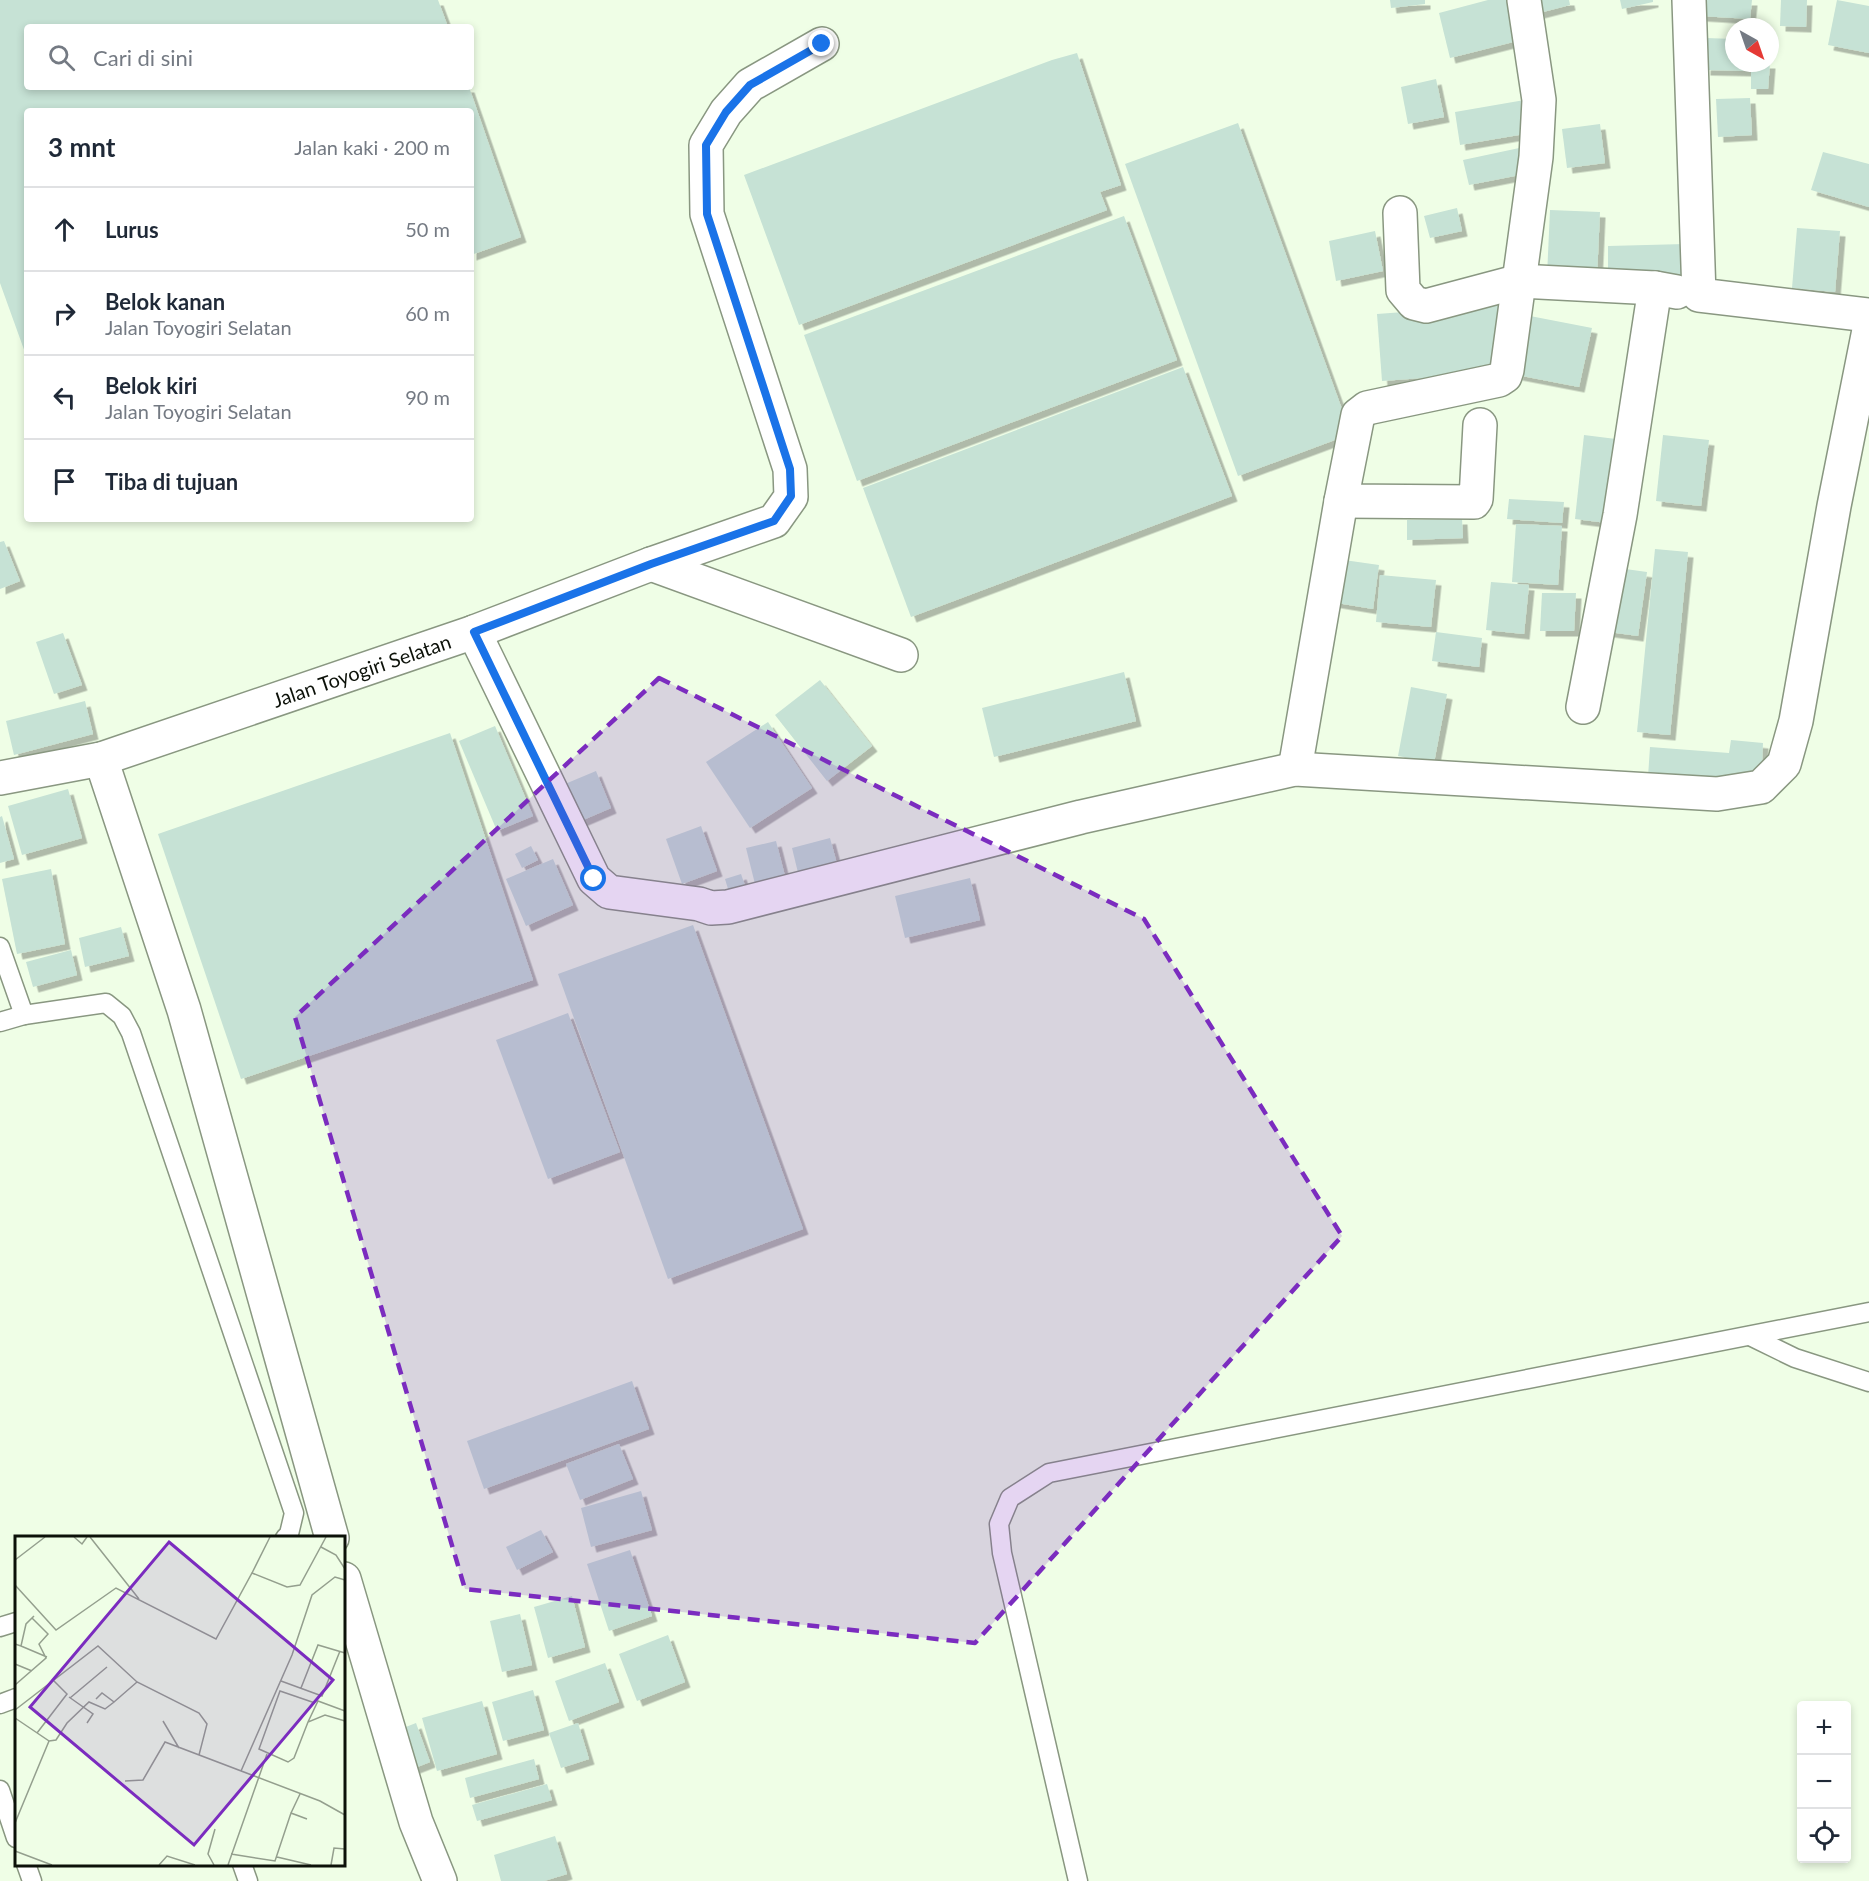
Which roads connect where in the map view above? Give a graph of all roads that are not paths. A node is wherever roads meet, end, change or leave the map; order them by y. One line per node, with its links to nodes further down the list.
1 (1524, 0): 5 (street)
2 (1689, 0): 7 (street)
3 (822, 44): 12 (street, Jalan Toyogiri Selatan)
4 (1400, 213): 5 (street)
5 (1520, 281): 6 (street); 11 (street)
6 (1655, 288): 7 (street); 15 (street)
7 (1699, 295): 8 (street)
8 (1869, 315)
9 (1869, 330): 17 (street)
10 (1480, 425): 11 (street)
11 (1341, 501): 17 (street)
12 (651, 564): 13 (street, Jalan Toyogiri Selatan); 14 (street)
13 (474, 632): 16 (street, Jalan Toyogiri Selatan); 17 (street)
14 (901, 655)
15 (1583, 707)
16 (101, 759): 18 (street, Jalan Toyogiri Selatan); 26 (street)
17 (1295, 769)
18 (0, 778)
19 (0, 947): 20 (lane)
20 (24, 1015): 21 (lane); 25 (lane)
21 (0, 1022)
22 (1869, 1312): 23 (lane)
23 (1750, 1336): 24 (lane); 39 (lane)
24 (1869, 1382)
25 (287, 1536)
26 (331, 1536)
27 (345, 1587): 38 (street)
28 (15, 1622): 29 (lane)
29 (0, 1627)
30 (15, 1698): 31 (lane)
31 (0, 1704)
32 (0, 1790): 33 (lane)
33 (15, 1835)
34 (27, 1866): 36 (lane)
35 (243, 1866): 37 (lane)
36 (32, 1881)
37 (248, 1881)
38 (440, 1881)
39 (1078, 1881)

